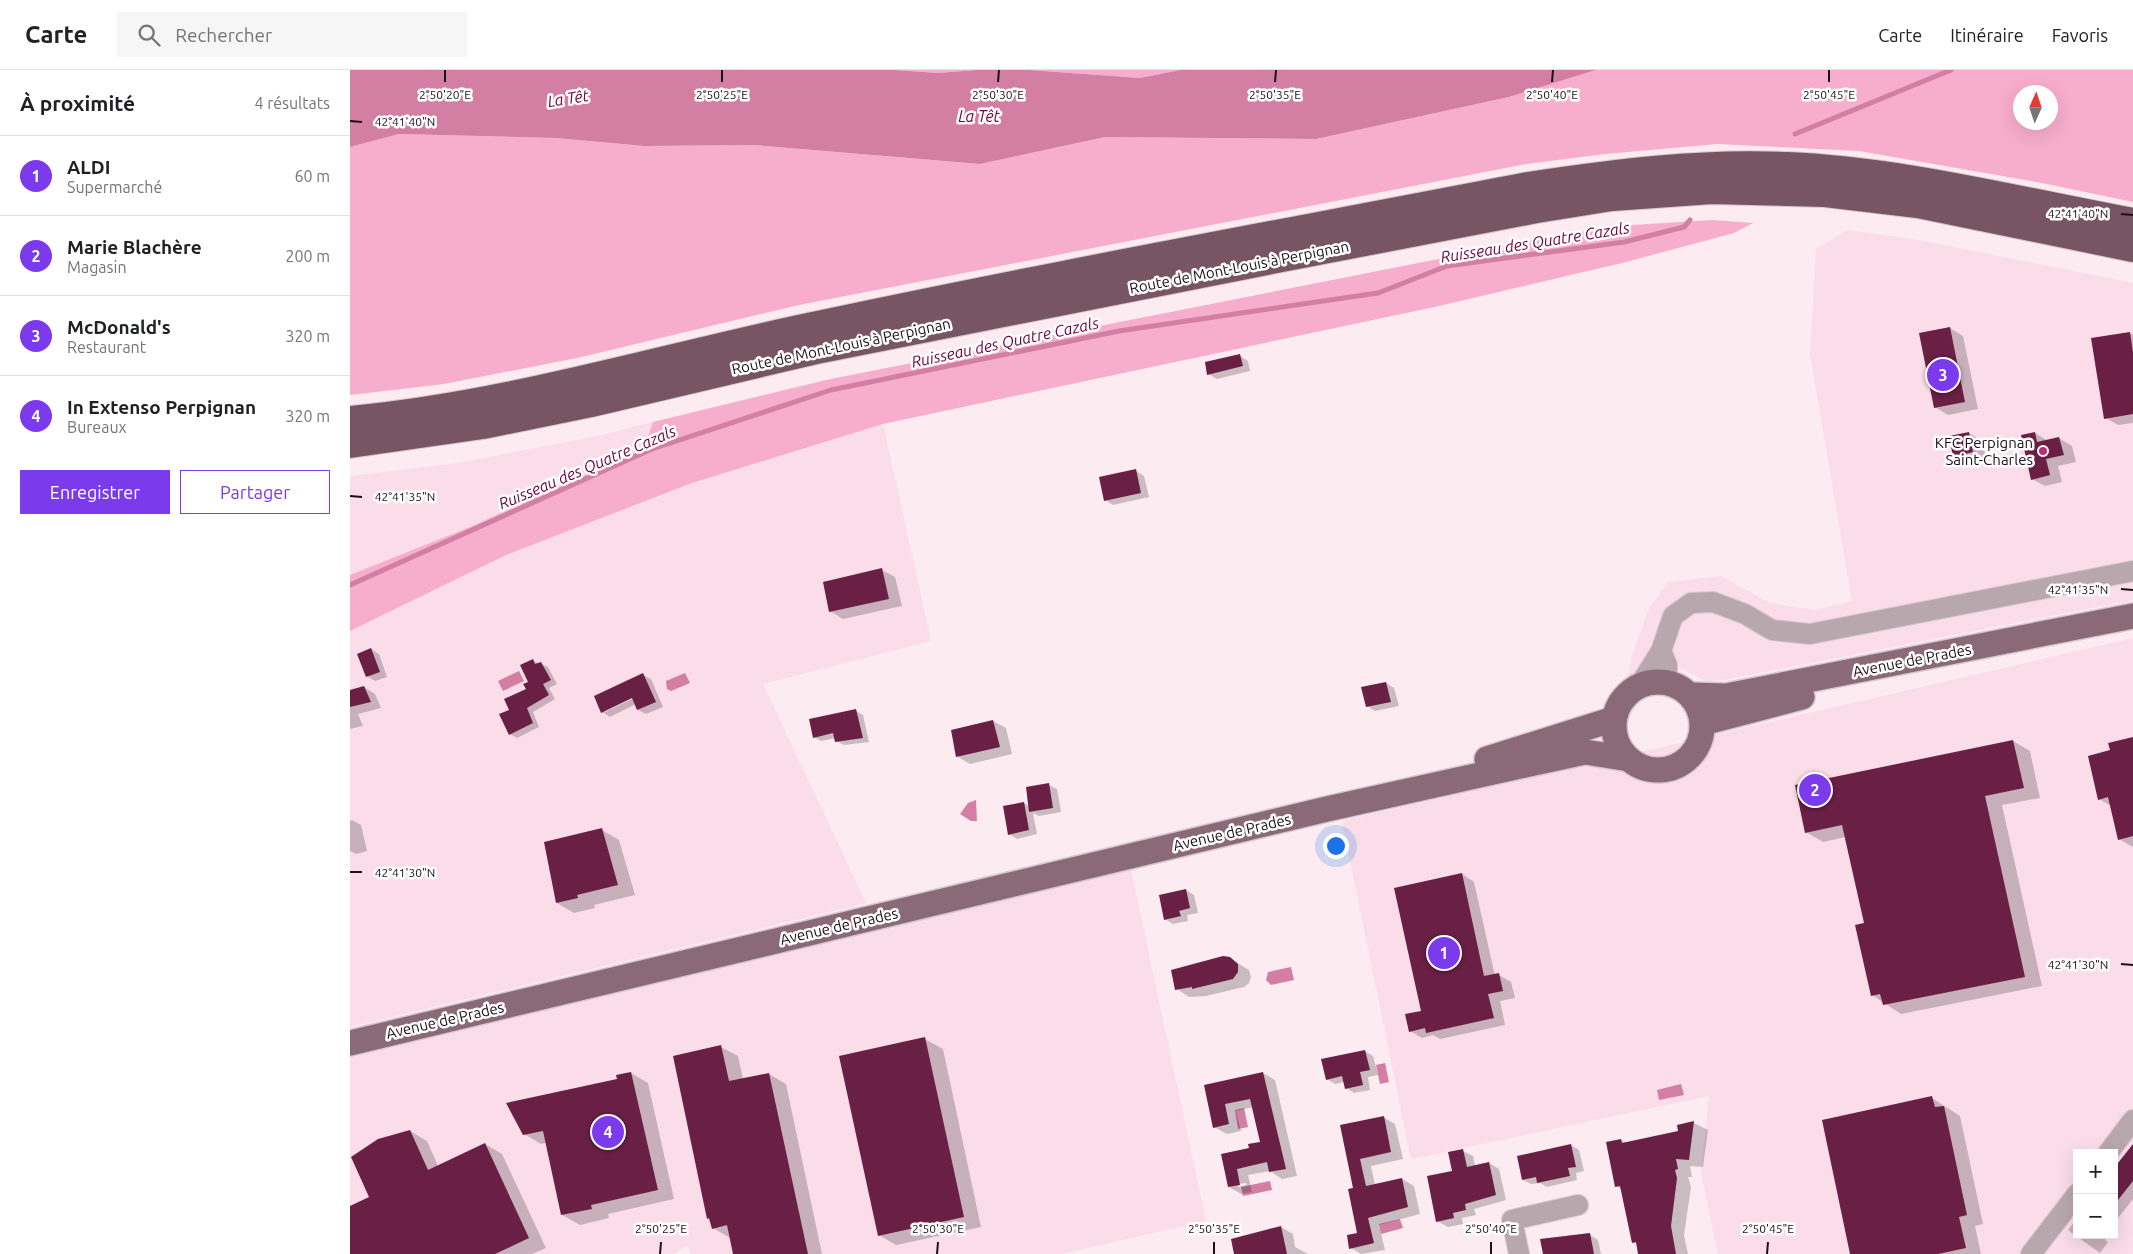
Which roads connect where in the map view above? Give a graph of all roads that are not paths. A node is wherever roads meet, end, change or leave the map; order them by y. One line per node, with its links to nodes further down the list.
1 (2133, 222): 3 (highway, Route de Mont-Louis à Perpignan)
2 (2133, 248): 4 (highway, Route de Mont-Louis à Perpignan)
3 (350, 420)
4 (350, 444)
5 (2133, 571): 8 (street)
6 (2133, 616): 11 (main road, Avenue de Prades)
7 (2133, 630): 13 (main road, Avenue de Prades)
8 (1661, 651): 9 (street); 10 (street)
9 (1667, 682): 10 (main road); 11 (main road)
10 (1639, 686): 12 (main road)
11 (1691, 695): 13 (main road)
12 (1614, 720): 14 (main road); 15 (main road, Avenue de Prades)
13 (1703, 723): 14 (main road)
14 (1629, 759): 15 (main road, Avenue de Prades)
15 (1327, 809): 16 (main road, Avenue de Prades)
16 (350, 1043)
17 (2133, 1120): 18 (street)
18 (2111, 1149)
19 (2073, 1199): 22 (street)
20 (1578, 1205): 21 (street)
21 (1520, 1254)
22 (2031, 1254)

